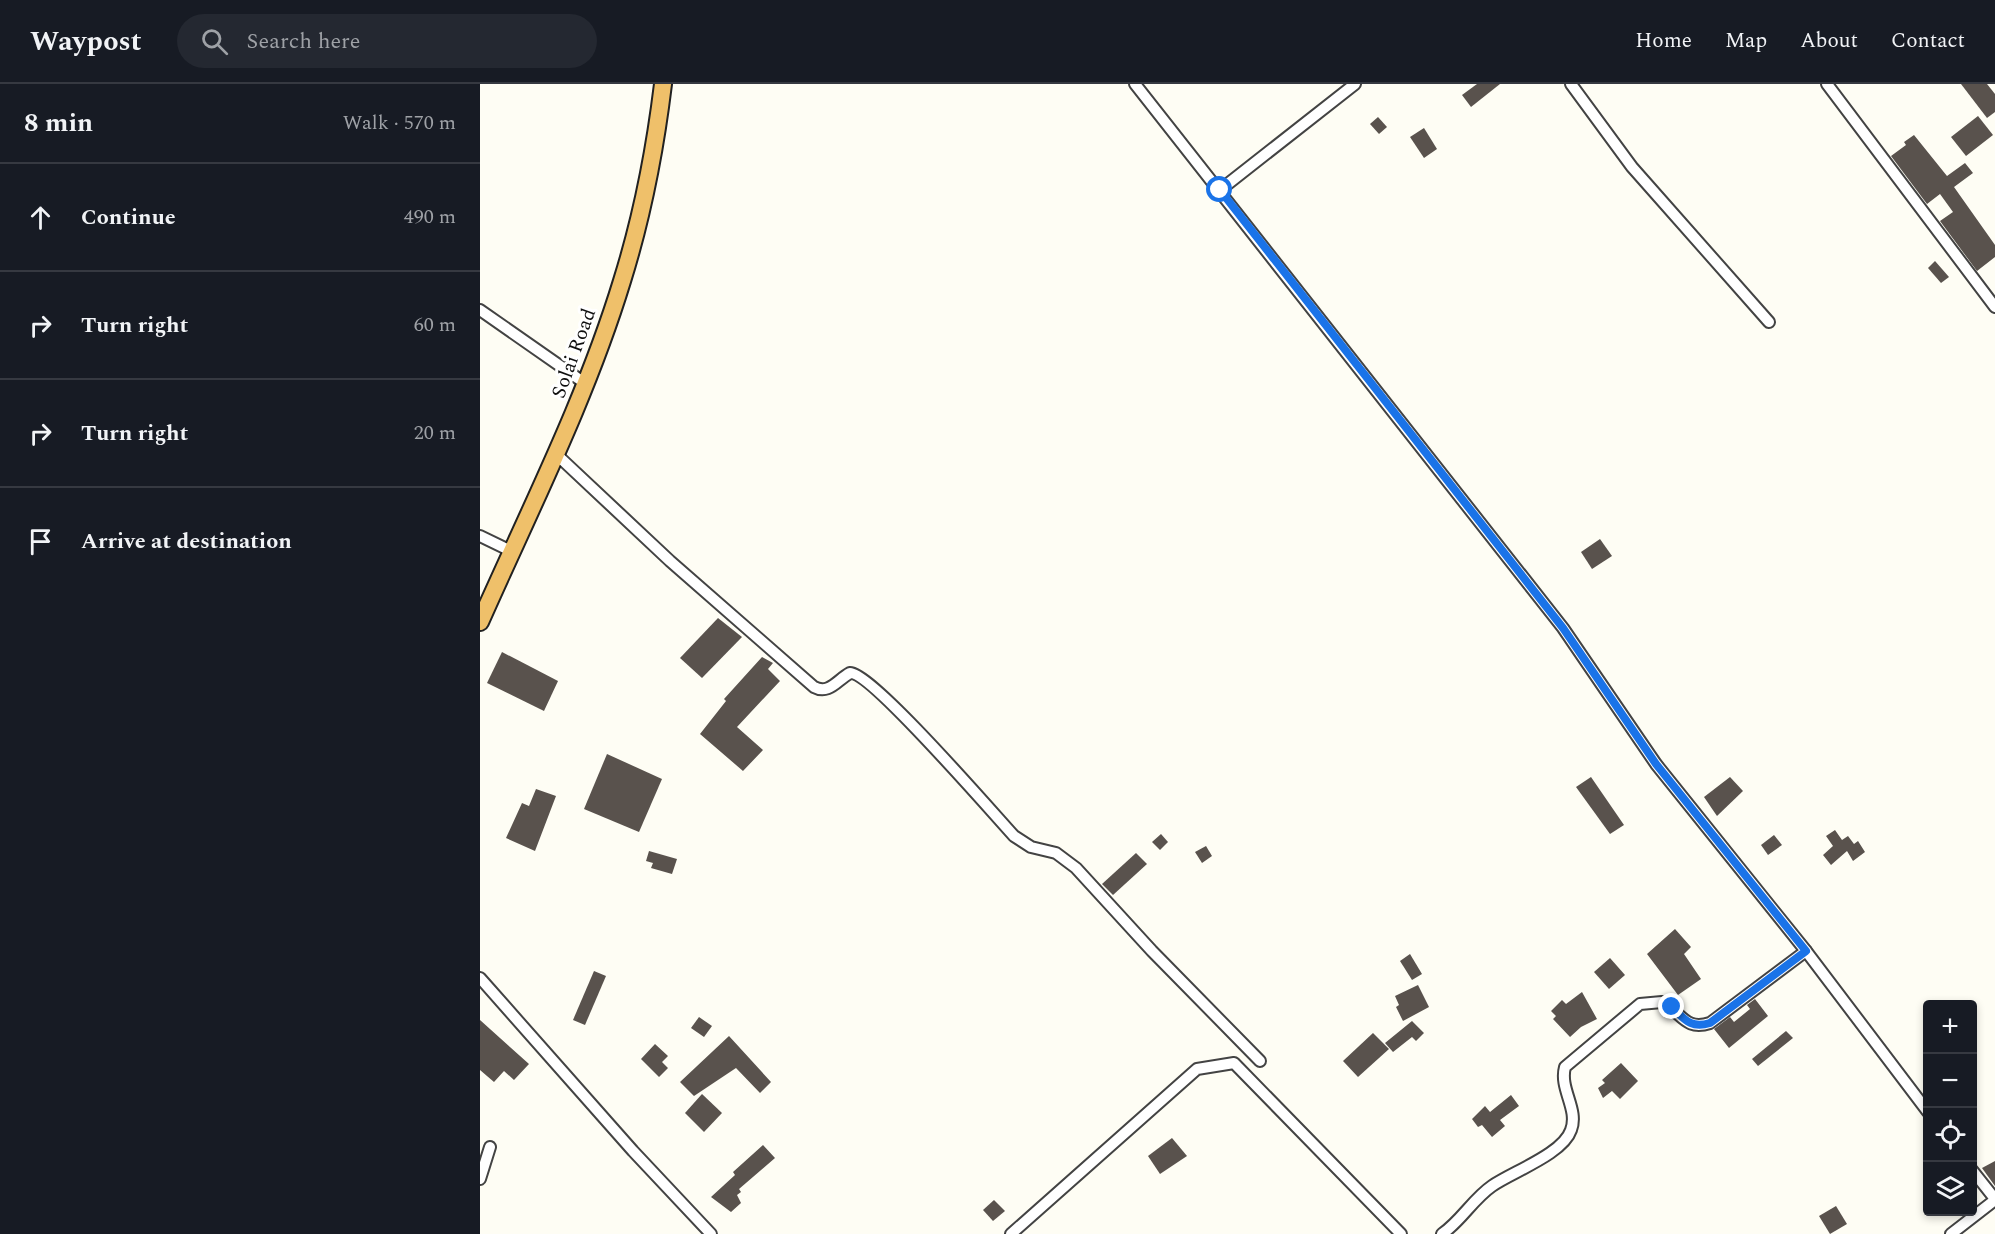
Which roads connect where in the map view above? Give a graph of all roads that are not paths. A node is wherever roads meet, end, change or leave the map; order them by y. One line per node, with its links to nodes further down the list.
1 (663, 84): 10 (highway, Solai Road)
2 (1135, 84): 6 (street)
3 (1355, 84): 6 (street)
4 (1571, 84): 9 (street)
5 (1827, 84): 7 (street)
6 (1220, 190): 15 (street)
7 (1995, 308)
8 (480, 310): 10 (street)
9 (1768, 322)
10 (586, 384): 11 (highway, Solai Road)
11 (556, 454): 13 (highway, Solai Road); 17 (street)
12 (480, 536): 13 (street)
13 (511, 551): 14 (highway, Solai Road)
14 (480, 622)
15 (1806, 951): 18 (street); 26 (street)
16 (480, 978): 23 (street)
17 (1260, 1061)
18 (1925, 1108)
19 (490, 1147): 21 (street)
20 (1977, 1176): 22 (street)
21 (480, 1179)
22 (1995, 1199): 27 (street)
23 (711, 1234)
24 (1011, 1234): 25 (street)
25 (1401, 1234)
26 (1442, 1234)
27 (1951, 1234)

